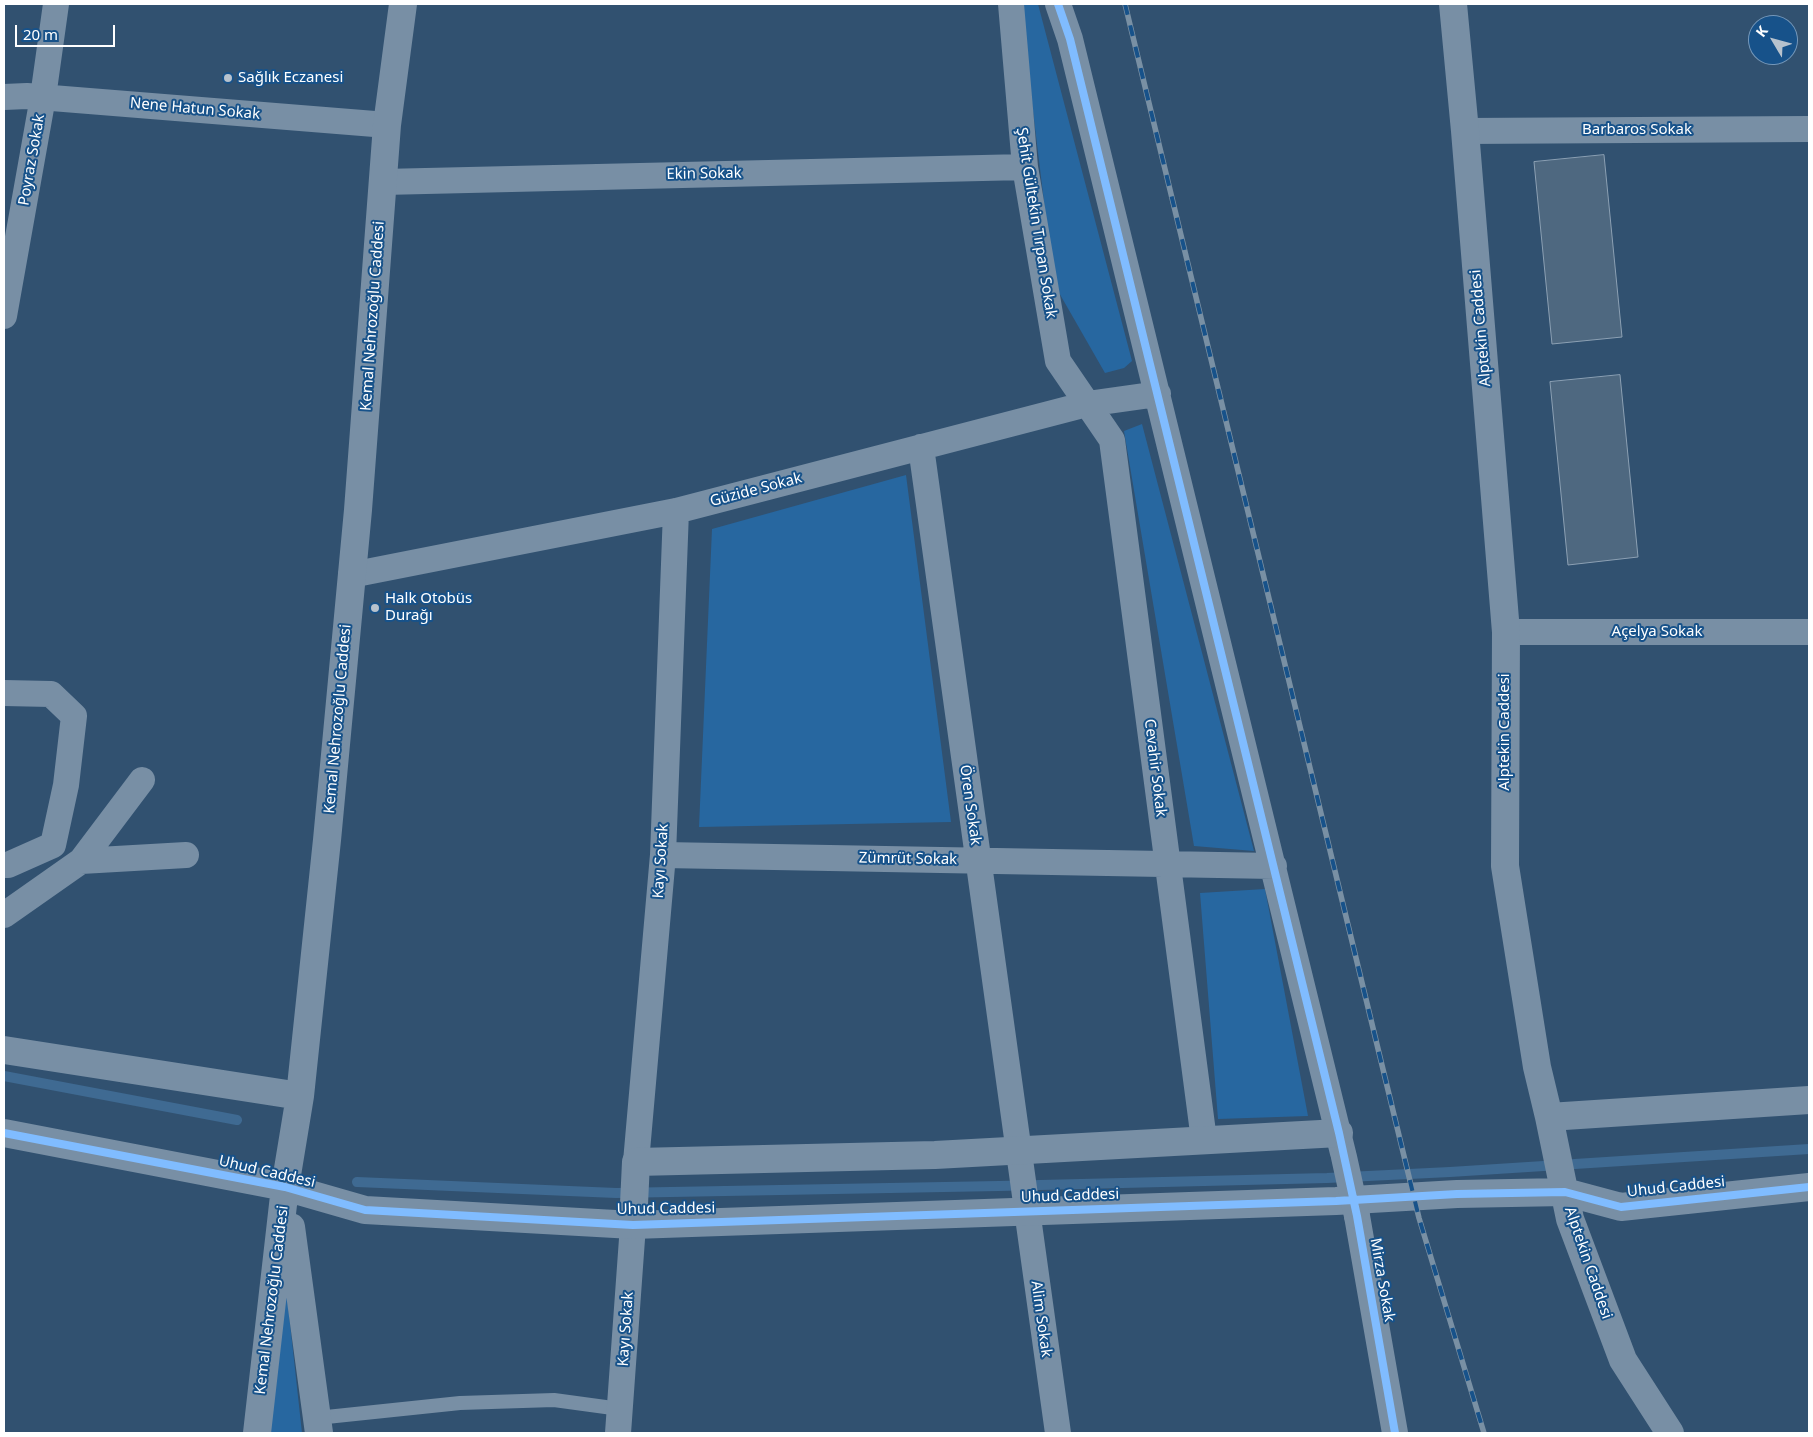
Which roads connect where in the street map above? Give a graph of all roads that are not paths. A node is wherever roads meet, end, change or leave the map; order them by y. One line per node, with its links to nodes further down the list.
1 (56, 4): 7 (street, Poyraz Sokak)
2 (403, 4): 8 (street, Kemal Nehrozoğlu Caddesi)
3 (1011, 4): 11 (street, Şehit Gültekin Tırpan Sokak)
4 (1058, 4): 14 (street, Mirza Sokak)
5 (1453, 4): 10 (street, Alptekin Caddesi)
6 (4, 97): 7 (street, Nene Hatun Sokak)
7 (43, 97): 8 (street, Nene Hatun Sokak); 13 (street, Poyraz Sokak)
8 (387, 125): 12 (street, Kemal Nehrozoğlu Caddesi)
9 (1809, 129): 10 (street, Barbaros Sokak)
10 (1465, 131): 19 (street, Alptekin Caddesi)
11 (1025, 167): 12 (street, Ekin Sokak); 15 (street, Şehit Gültekin Tırpan Sokak)
12 (383, 182): 18 (street, Kemal Nehrozoğlu Caddesi)
13 (4, 316)
14 (1158, 394): 15 (street, Güzide Sokak); 29 (street, Mirza Sokak)
15 (1087, 404): 16 (street, Güzide Sokak); 27 (street, Cevahir Sokak)
16 (921, 447): 17 (street, Güzide Sokak); 26 (street, Ören Sokak)
17 (676, 511): 18 (street, Güzide Sokak); 24 (street, Kayı Sokak)
18 (351, 576): 32 (street, Kemal Nehrozoğlu Caddesi)
19 (1506, 632): 20 (street, Açelya Sokak); 34 (street, Alptekin Caddesi)
20 (1809, 632)
21 (4, 693): 28 (street)
22 (142, 780): 25 (street)
23 (186, 855): 25 (street)
24 (663, 855): 26 (street, Zümrüt Sokak); 39 (street, Kayı Sokak)
25 (81, 861): 30 (street)
26 (978, 861): 27 (street, Zümrüt Sokak); 38 (street, Ören Sokak)
27 (1168, 864): 29 (street, Zümrüt Sokak); 36 (street, Cevahir Sokak)
28 (4, 865)
29 (1274, 866): 37 (street, Mirza Sokak)
30 (4, 915)
31 (4, 1050): 32 (street)
32 (300, 1096): 40 (street, Kemal Nehrozoğlu Caddesi)
33 (1809, 1100): 34 (street)
34 (1550, 1117): 42 (street, Alptekin Caddesi)
35 (4, 1133): 40 (street, Uhud Caddesi)
36 (1204, 1140): 37 (street); 38 (street)
37 (1342, 1145): 44 (street, Mirza Sokak, bridge)
38 (1019, 1157): 39 (street); 43 (street, Ören Sokak)
39 (636, 1162): 45 (street, Kayı Sokak)
40 (285, 1187): 45 (street, Uhud Caddesi); 47 (street); 48 (street, Kemal Nehrozoğlu Caddesi)
41 (1809, 1187): 42 (street, Uhud Caddesi)
42 (1564, 1190): 44 (street, Uhud Caddesi); 51 (street, Alptekin Caddesi)
43 (1026, 1208): 44 (street, Uhud Caddesi); 45 (street, Uhud Caddesi); 49 (street, Alim Sokak)
44 (1346, 1209): 50 (street, Mirza Sokak)
45 (634, 1218): 46 (street, Kayı Sokak)
46 (619, 1421): 47 (lane)
47 (318, 1426)
48 (257, 1433)
49 (1058, 1433)
50 (1395, 1433)
51 (1670, 1433)

